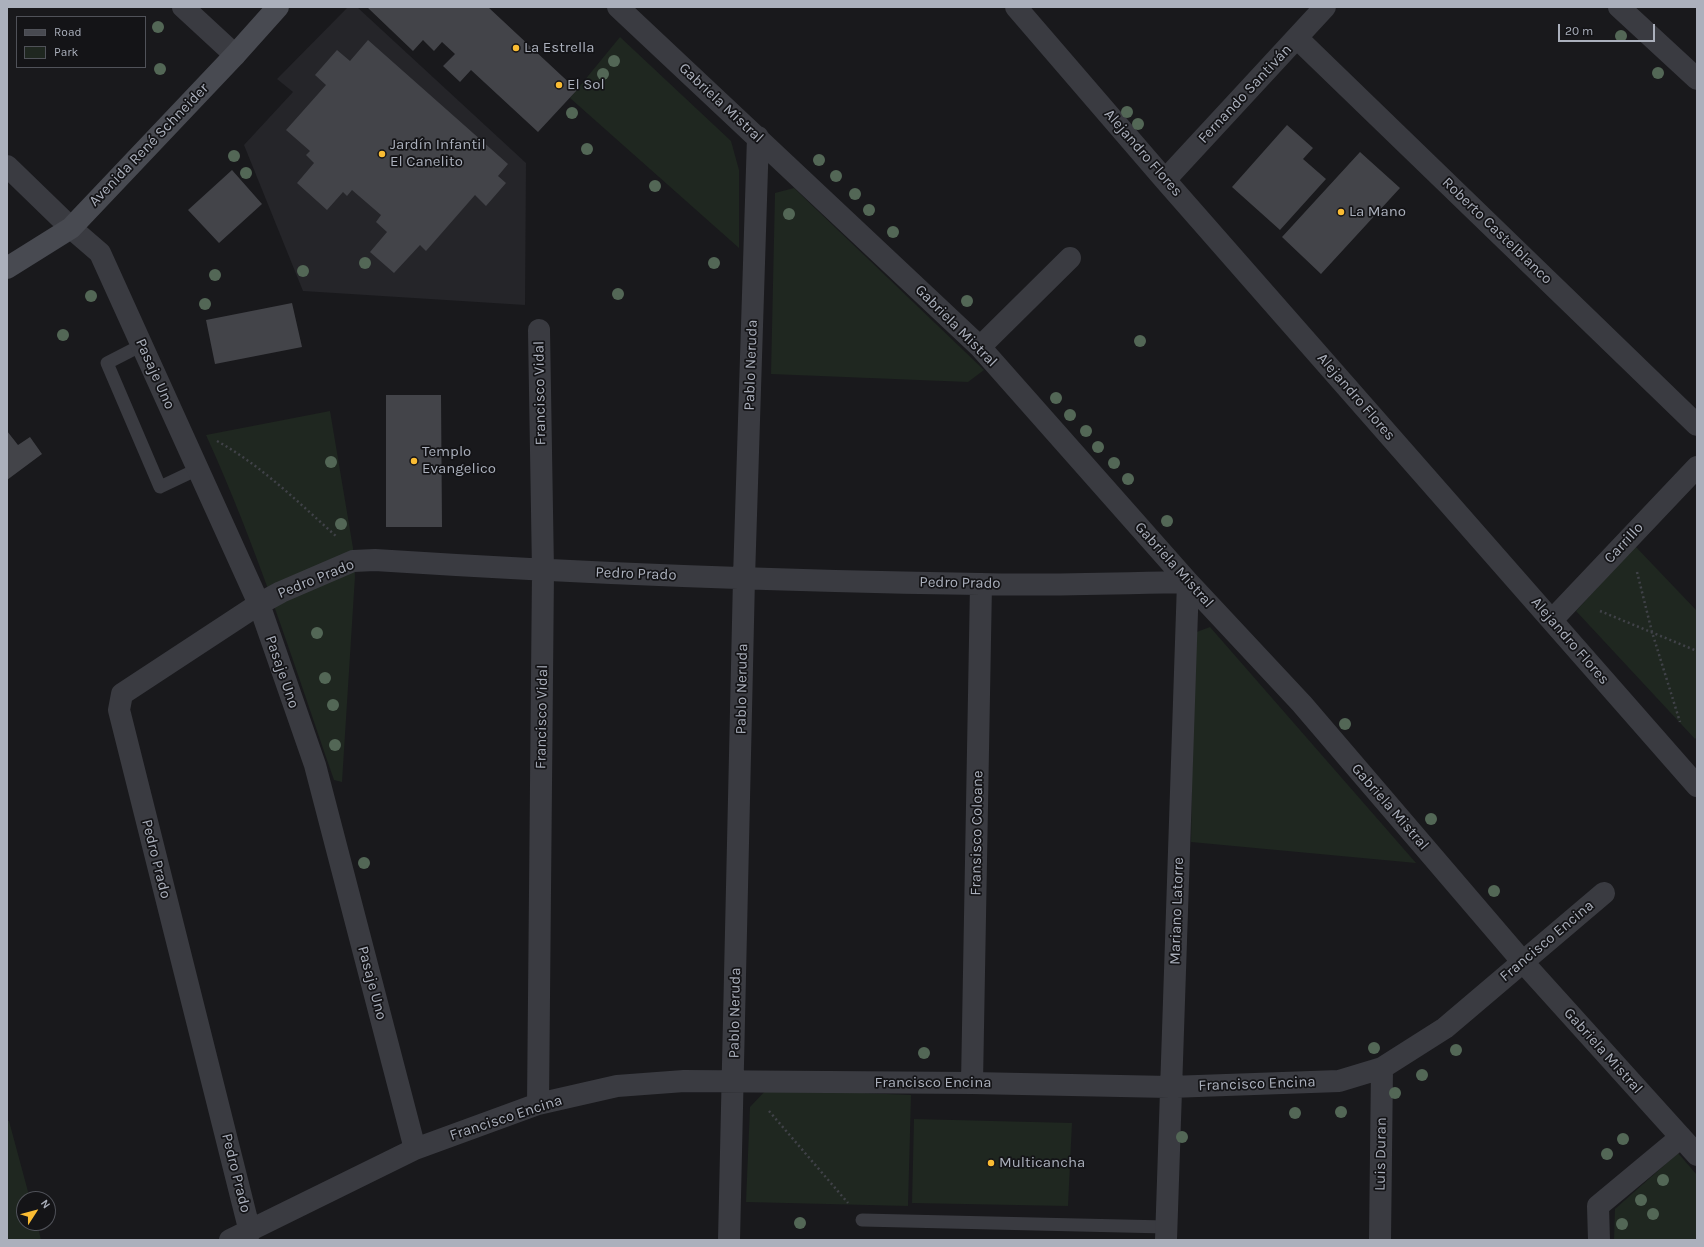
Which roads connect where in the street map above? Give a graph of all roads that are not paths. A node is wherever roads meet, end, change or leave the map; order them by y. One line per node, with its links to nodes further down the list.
1 (183, 7): 8 (street)
2 (278, 7): 8 (main road, Avenida René Schneider)
3 (1016, 7): 12 (street, Alejandro Flores)
4 (1325, 7): 7 (street, Fernando Santiván)
5 (620, 8): 10 (street, Gabriela Mistral)
6 (1630, 10): 9 (street)
7 (1297, 38): 12 (street, Fernando Santiván); 19 (street, Roberto Castelblanco)
8 (235, 56): 13 (main road, Avenida René Schneider)
9 (1697, 79)
10 (758, 137): 18 (street, Gabriela Mistral); 23 (street, Pablo Neruda)
11 (7, 166): 13 (street, Pasaje Uno)
12 (1165, 180): 27 (street, Alejandro Flores)
13 (71, 228): 15 (main road, Avenida René Schneider); 17 (street, Pasaje Uno)
14 (1070, 258): 18 (street)
15 (7, 268)
16 (539, 330): 22 (street, Francisco Vidal)
17 (142, 345): 21 (street, Pasaje Uno); 21 (lane)
18 (980, 347): 24 (street, Gabriela Mistral)
19 (1697, 425)
20 (1697, 467): 27 (street, Carrillo)
21 (198, 469): 26 (street, Pasaje Uno)
22 (543, 571): 23 (street, Pedro Prado); 26 (street, Pedro Prado); 35 (street, Francisco Vidal)
23 (744, 578): 25 (street, Pedro Prado); 32 (street, Pablo Neruda)
24 (1188, 582): 25 (street, Pedro Prado); 30 (street, Gabriela Mistral); 34 (street, Mariano Latorre)
25 (982, 584): 33 (street, Fransisco Coloane)
26 (259, 604): 37 (street, Pasaje Uno); 40 (street, Pedro Prado)
27 (1552, 620): 28 (street, Alejandro Flores)
28 (1697, 786)
29 (1604, 893): 30 (street, Francisco Encina)
30 (1522, 961): 31 (street, Francisco Encina); 36 (street, Gabriela Mistral)
31 (1382, 1068): 34 (street, Francisco Encina); 44 (street, Luis Duran)
32 (734, 1082): 33 (street, Francisco Encina); 35 (street, Francisco Encina); 43 (street, Pablo Neruda)
33 (972, 1082): 34 (street, Francisco Encina)
34 (1170, 1087): 41 (street, Mariano Latorre)
35 (538, 1104): 37 (street, Francisco Encina)
36 (1681, 1138): 38 (street, Gabriela Mistral); 45 (street)
37 (416, 1148): 40 (street, Francisco Encina)
38 (1697, 1155)
39 (862, 1220): 41 (lane)
40 (250, 1232): 42 (street, Francisco Encina)
41 (1166, 1234)
42 (230, 1240)
43 (729, 1240)
44 (1380, 1240)
45 (1599, 1240)

